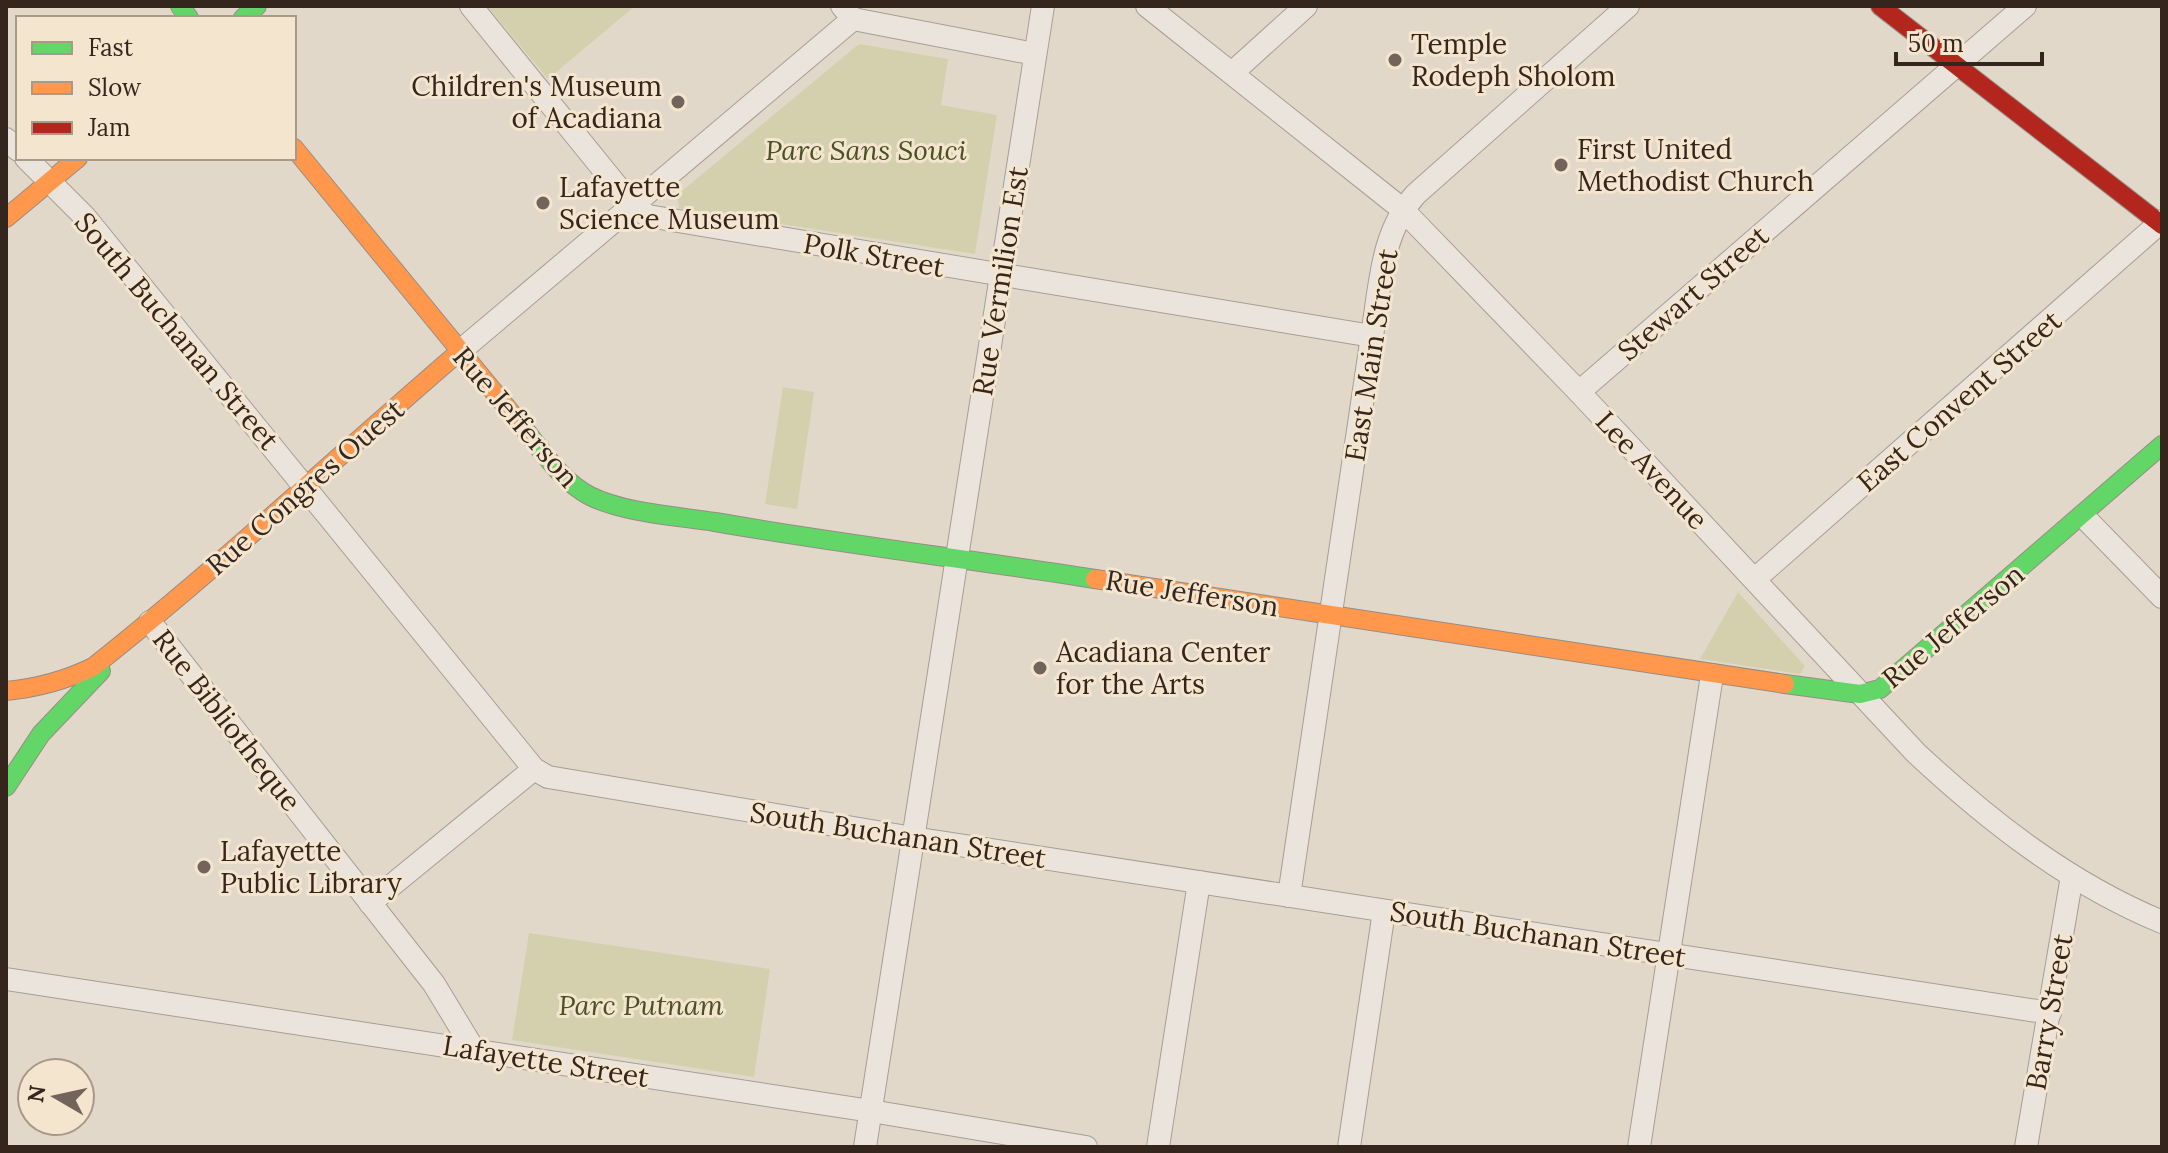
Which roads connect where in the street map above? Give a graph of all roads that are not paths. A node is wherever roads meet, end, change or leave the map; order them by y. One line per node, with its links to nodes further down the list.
1 (471, 6): 16 (street, Polk Street)
2 (1043, 6): 9 (street, Rue Vermilion Est)
3 (1147, 6): 11 (street, Lee Avenue)
4 (1306, 6): 11 (street)
5 (1628, 6): 17 (street, East Main Street)
6 (1880, 6): 10 (street)
7 (2025, 6): 10 (street, Stewart Street)
8 (848, 13): 9 (street); 16 (street)
9 (1035, 54): 20 (street, Rue Vermilion Est)
10 (1956, 66): 19 (street); 23 (street, Stewart Street)
11 (1232, 73): 17 (street, Lee Avenue)
12 (296, 150): 22 (street, Rue Jefferson)
13 (28, 160): 15 (street, South Buchanan Street)
14 (76, 160): 15 (street)
15 (51, 181): 18 (street); 25 (street, South Buchanan Street)
16 (633, 206): 20 (street, Polk Street); 22 (street)
17 (1402, 209): 21 (street, East Main Street); 23 (street, Lee Avenue)
18 (6, 218)
19 (2161, 223): 28 (street, East Convent Street)
20 (1001, 276): 21 (street, Polk Street); 27 (street, Rue Vermilion Est)
21 (1372, 336): 30 (street, East Main Street)
22 (459, 352): 25 (street, Rue Congres Ouest); 27 (street, Rue Jefferson)
23 (1579, 392): 28 (street, Lee Avenue)
24 (2162, 445): 26 (street, Rue Jefferson)
25 (305, 485): 31 (street, Rue Congres Ouest); 35 (street, South Buchanan Street)
26 (2083, 516): 29 (street); 34 (street, Rue Jefferson)
27 (957, 557): 30 (street, Rue Jefferson); 37 (street, Rue Vermilion Est)
28 (1755, 579): 34 (street, Lee Avenue)
29 (2162, 597)
30 (1331, 615): 32 (street, Rue Jefferson); 40 (street, East Main Street)
31 (150, 622): 33 (street); 36 (street); 41 (street, Rue Bibliotheque)
32 (1712, 675): 34 (street, Rue Jefferson); 44 (street)
33 (6, 691)
34 (1860, 694): 38 (street, Lee Avenue)
35 (534, 769): 37 (street, South Buchanan Street); 41 (street)
36 (6, 787)
37 (913, 838): 39 (street, South Buchanan Street); 48 (street, Rue Vermilion Est)
38 (2072, 876): 43 (street, Lee Avenue); 46 (street, Barry Street)
39 (1199, 882): 40 (street, South Buchanan Street); 51 (street)
40 (1289, 896): 42 (street, South Buchanan Street)
41 (370, 903): 47 (street, Rue Bibliotheque)
42 (1384, 911): 44 (street, South Buchanan Street); 52 (street)
43 (2162, 922)
44 (1668, 953): 46 (street, South Buchanan Street); 53 (street)
45 (6, 979): 47 (street, Lafayette Street)
46 (2050, 1013): 54 (street, Barry Street)
47 (474, 1050): 48 (street, Lafayette Street)
48 (871, 1111): 49 (street, Rue Vermilion Est); 50 (street, Lafayette Street)
49 (865, 1147)
50 (1086, 1147)
51 (1158, 1147)
52 (1349, 1147)
53 (1639, 1147)
54 (2026, 1147)

